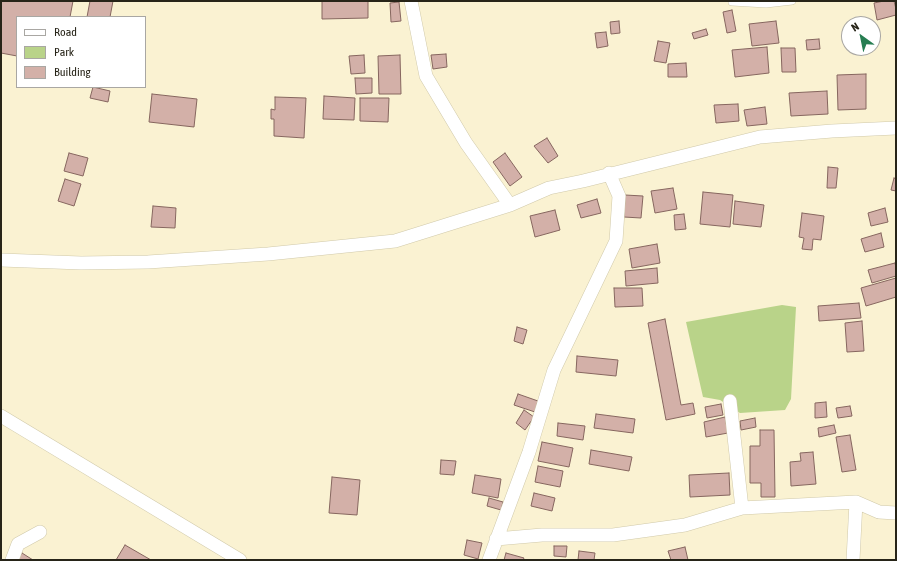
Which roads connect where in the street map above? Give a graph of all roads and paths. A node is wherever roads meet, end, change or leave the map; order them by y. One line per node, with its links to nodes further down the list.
1 (411, 1): 6 (street)
2 (792, 1): 3 (lane)
3 (732, 2)
4 (896, 128): 5 (street)
5 (609, 173): 6 (street); 14 (street)
6 (510, 204): 7 (street)
7 (1, 260)
8 (730, 401): 11 (street)
9 (1, 416): 16 (street)
10 (856, 502): 11 (street); 12 (street); 18 (street)
11 (742, 508): 14 (street)
12 (896, 513)
13 (40, 532): 15 (street)
14 (496, 539): 17 (street)
15 (12, 560)
16 (240, 560)
17 (488, 560)
18 (854, 560)

